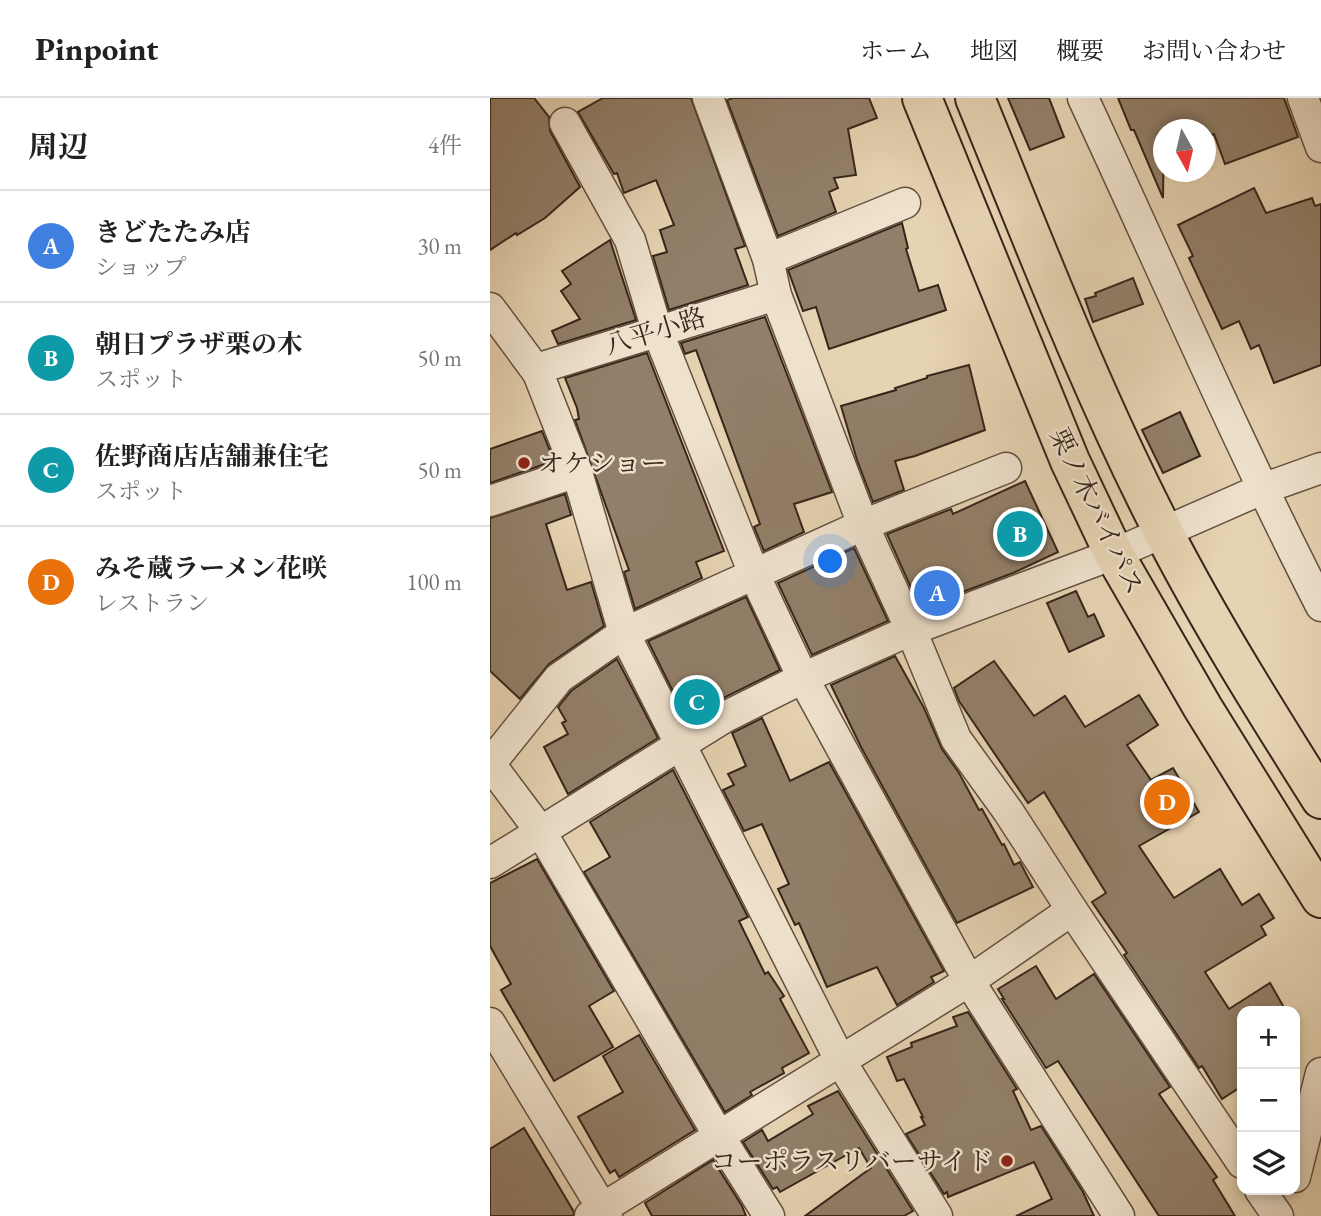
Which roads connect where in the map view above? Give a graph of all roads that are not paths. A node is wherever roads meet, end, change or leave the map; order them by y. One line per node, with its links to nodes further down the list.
1 (708, 98): 9 (street)
2 (922, 98): 21 (main road, 栗ノ木バイパス)
3 (975, 98): 20 (main road, 栗ノ木バイパス)
4 (1083, 98): 17 (street)
5 (1303, 98): 7 (street)
6 (565, 123): 12 (street)
7 (1321, 147)
8 (905, 203): 9 (street)
9 (768, 259): 10 (street)
10 (776, 295): 12 (street, 八平小路); 19 (street)
11 (490, 308): 13 (street)
12 (657, 330): 13 (street, 八平小路); 22 (street)
13 (538, 373): 16 (street)
14 (1006, 468): 19 (street)
15 (1321, 468): 17 (street)
16 (577, 472): 18 (street); 25 (street)
17 (1262, 489): 20 (street); 23 (street)
18 (490, 501)
19 (863, 526): 22 (street); 24 (street)
20 (1164, 533): 21 (street); 29 (main road, 栗ノ木バイパス)
21 (1114, 554): 24 (street); 32 (main road, 栗ノ木バイパス)
22 (754, 574): 25 (street); 26 (street)
23 (1321, 606)
24 (911, 630): 26 (street); 33 (street)
25 (624, 634): 27 (street); 28 (street)
26 (803, 678): 27 (street); 34 (street)
27 (680, 744): 30 (street); 36 (street)
28 (490, 764): 30 (street)
29 (1321, 799)
30 (541, 832): 31 (street); 38 (street)
31 (490, 863)
32 (1321, 898)
33 (1072, 910): 34 (street); 39 (street)
34 (970, 981): 36 (street); 44 (street)
35 (490, 1023): 41 (street)
36 (841, 1062): 38 (street); 43 (street)
37 (1321, 1073): 40 (street)
38 (719, 1136): 41 (street); 42 (street)
39 (1237, 1156)
40 (1300, 1157)
41 (600, 1213)
42 (769, 1216)
43 (937, 1216)
44 (1119, 1216)

